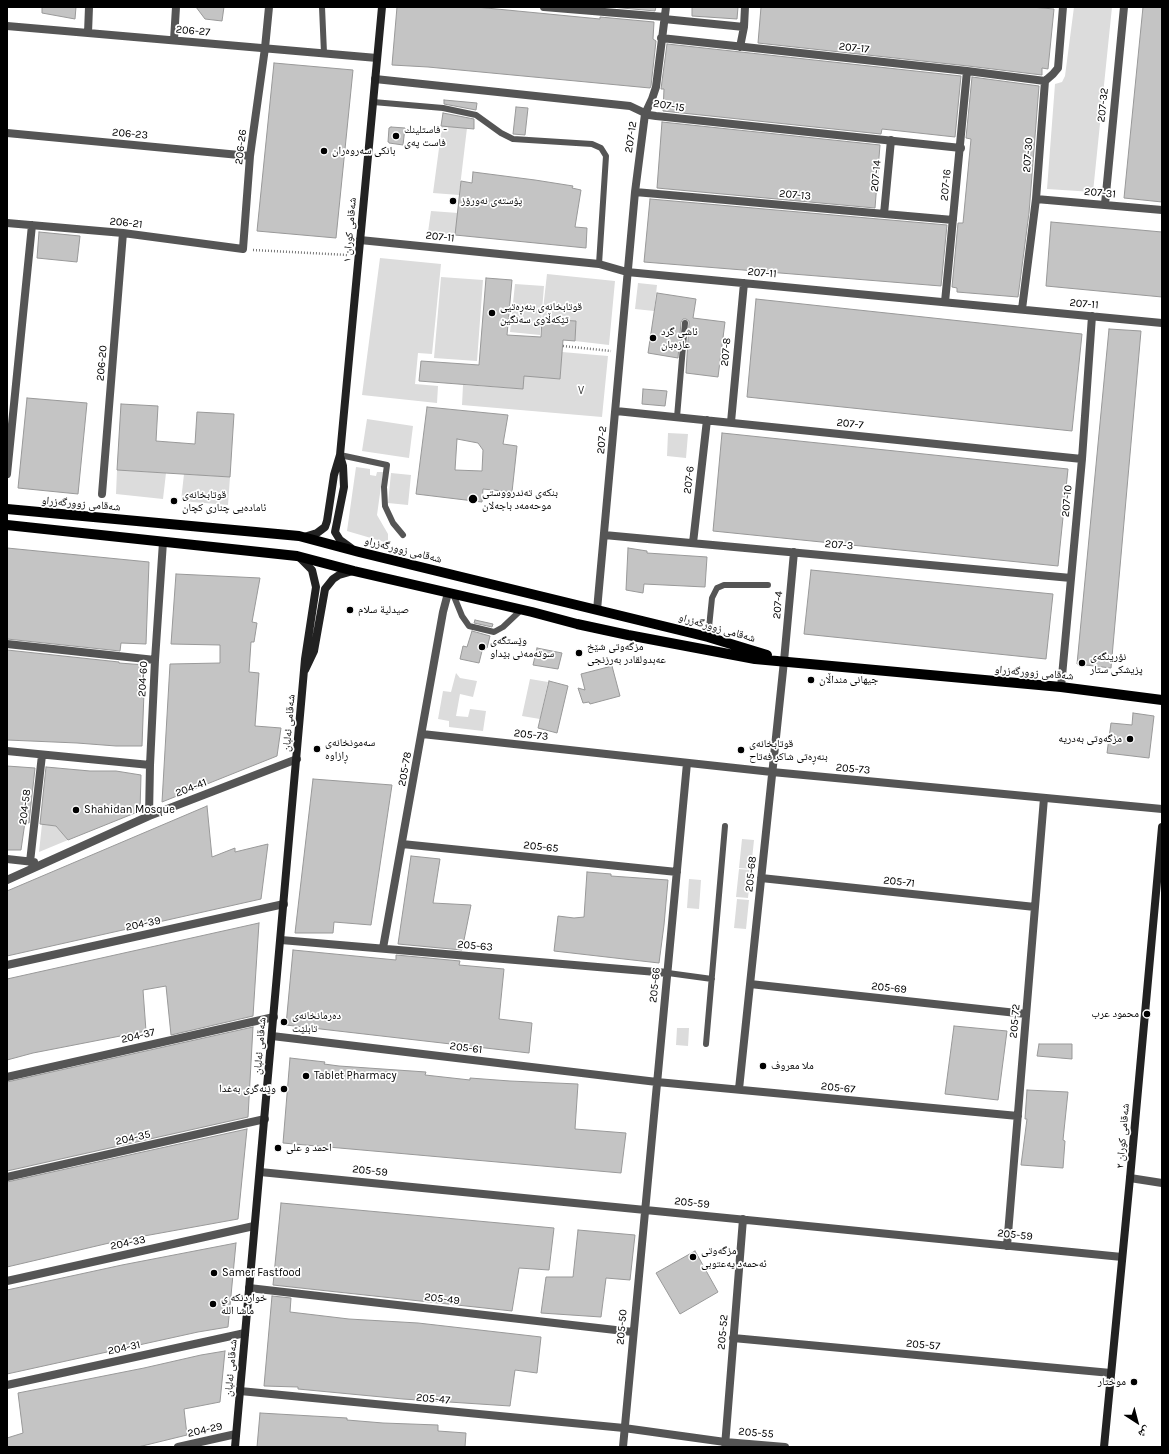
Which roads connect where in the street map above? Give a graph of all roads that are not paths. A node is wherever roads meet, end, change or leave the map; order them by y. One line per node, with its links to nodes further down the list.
1 (89, 7): 14 (street)
2 (176, 7): 16 (street)
3 (269, 7): 18 (street, 206-26)
4 (322, 7): 19 (lane)
5 (382, 7): 20 (street, شەقامی کوران ١)
6 (544, 7): 11 (street)
7 (666, 7): 11 (street, 207-12)
8 (745, 7): 13 (street)
9 (1063, 7): 23 (street)
10 (1124, 7): 32 (street, 207-32)
11 (665, 18): 13 (street); 15 (street, 207-12)
12 (7, 26): 14 (street, 206-27)
13 (744, 27): 17 (street)
14 (88, 33): 16 (street, 206-27)
15 (661, 38): 17 (street, 207-17); 25 (street, 207-12)
16 (174, 40): 18 (street, 206-27)
17 (740, 46): 21 (street, 207-17)
18 (265, 48): 19 (street, 206-27); 29 (street, 206-26)
19 (324, 53): 20 (street, 206-27)
20 (377, 58): 22 (street, شەقامی کوران ١)
21 (967, 71): 23 (street, 207-17); 28 (street, 207-16)
22 (374, 79): 24 (street, شەقامی کوران ١); 25 (street, 207-15)
23 (1045, 81): 31 (street, 207-30)
24 (373, 102): 39 (street, شەقامی کوران ١); 41 (lane)
25 (646, 113): 27 (street, 207-15); 30 (street, 207-12)
26 (7, 133): 29 (street, 206-23)
27 (891, 140): 28 (street, 207-15); 34 (street, 207-14)
28 (961, 148): 35 (street, 207-16)
29 (250, 156): 40 (street, 206-26)
30 (635, 192): 34 (street, 207-13); 42 (street, 207-12)
31 (1036, 199): 32 (street, 207-31); 45 (street, 207-30)
32 (1105, 204): 33 (street, 207-31)
33 (1162, 210)
34 (884, 214): 35 (street, 207-13)
35 (953, 220): 44 (street, 207-16)
36 (7, 223): 37 (street, 206-21)
37 (32, 225): 38 (street, 206-21); 55 (street)
38 (124, 233): 40 (street, 206-21); 56 (street, 206-20)
39 (360, 240): 41 (street, 207-11); 53 (street, شەقامی کوران ١)
40 (243, 249)
41 (599, 264): 42 (street, 207-11)
42 (627, 272): 43 (street, 207-11); 49 (street, 207-2)
43 (744, 283): 44 (street, 207-11); 52 (street, 207-8)
44 (946, 302): 45 (street, 207-11)
45 (1022, 309): 46 (street, 207-11)
46 (1092, 316): 48 (street, 207-11); 54 (street, 207-10)
47 (685, 323): 50 (lane)
48 (1162, 323)
49 (616, 411): 50 (street, 207-7); 60 (street, 207-2)
50 (677, 417): 51 (street, 207-7)
51 (707, 420): 52 (street, 207-7); 63 (street, 207-6)
52 (731, 422): 54 (street, 207-7)
53 (340, 456): 59 (lane); 61 (street, شەقامی کوران ١); 64 (street, شەقامی کوران ١)
54 (1082, 459): 68 (street, 207-10)
55 (7, 474)
56 (102, 494)
57 (7, 509): 61 (main road, شەقامی زوورگەزراو)
58 (7, 525): 62 (main road, شەقامی زوورگەزراو)
59 (403, 535)
60 (604, 535): 63 (street, 207-3); 72 (street, 207-2)
61 (304, 537): 64 (main road, شەقامی زوورگەزراو)
62 (163, 542): 66 (main road, شەقامی زوورگەزراو); 75 (street, 204-60)
63 (693, 543): 65 (street, 207-3)
64 (354, 550): 72 (main road, شەقامی زوورگەزراو)
65 (794, 552): 68 (street, 207-3); 76 (street, 207-4)
66 (297, 556): 67 (main road, شەقامی زوورگەزراو); 77 (street, شەقامی ئەلبان)
67 (354, 571): 70 (main road, شەقامی زوورگەزراو); 77 (street, شەقامی ئەلبان)
68 (1071, 578): 78 (street, 207-10)
69 (768, 585): 73 (lane)
70 (451, 593): 71 (main road, شەقامی زوورگەزراو); 71 (lane); 80 (street, 205-78)
71 (521, 610): 76 (main road, شەقامی زوورگەزراو)
72 (597, 610): 73 (main road, شەقامی زوورگەزراو)
73 (708, 637): 76 (main road, شەقامی زوورگەزراو)
74 (7, 644): 75 (street)
75 (155, 660): 85 (street, 204-60)
76 (784, 661): 78 (main road, شەقامی زوورگەزراو); 86 (street, 205-68)
77 (305, 670): 83 (street, شەقامی ئەلبان)
78 (1061, 687): 79 (main road, شەقامی زوورگەزراو)
79 (1162, 700)
80 (422, 734): 84 (street, 205-73); 92 (street, 205-78)
81 (7, 752): 82 (street)
82 (42, 755): 85 (street); 94 (street, 204-58)
83 (297, 760): 89 (street, 204-41); 99 (street, شەقامی ئەلبان)
84 (688, 763): 86 (street, 205-73); 96 (street, 205-66)
85 (150, 765): 89 (street, 204-60)
86 (772, 772): 87 (street, 205-73); 97 (street, 205-68)
87 (1044, 798): 88 (street, 205-73); 100 (street, 205-72)
88 (1162, 809)
89 (149, 816): 95 (street, 204-41)
90 (725, 826): 105 (lane)
91 (1162, 827): 118 (street, شەقامی کوران ٢)
92 (402, 844): 96 (street, 205-65); 102 (street, 205-78)
93 (7, 860): 94 (street)
94 (30, 862): 95 (street)
95 (46, 863): 98 (street, 204-41)
96 (677, 872): 104 (street, 205-66)
97 (761, 878): 100 (street, 205-71); 106 (street, 205-68)
98 (7, 880)
99 (284, 904): 101 (street, شەقامی ئەلبان); 103 (street, 204-39)
100 (1035, 907): 107 (street, 205-72)
101 (281, 940): 102 (street, 205-63); 108 (street, شەقامی ئەلبان)
102 (383, 948): 104 (street, 205-63)
103 (7, 965)
104 (668, 974): 105 (lane); 112 (street, 205-66)
105 (712, 979): 110 (lane)
106 (750, 984): 107 (street, 205-69); 113 (street, 205-68)
107 (1026, 1014): 114 (street, 205-72)
108 (274, 1017): 109 (street, شەقامی ئەلبان); 111 (street, 204-37)
109 (272, 1036): 112 (street, 205-61); 115 (street, شەقامی ئەلبان)
110 (706, 1044)
111 (7, 1077)
112 (656, 1082): 113 (street, 205-67); 120 (street, 205-66)
113 (739, 1089): 114 (street, 205-67)
114 (1018, 1116): 123 (street, 205-72)
115 (265, 1119): 116 (street, شەقامی ئەلبان); 117 (street, 204-35)
116 (260, 1172): 120 (street, 205-59); 122 (street, شەقامی ئەلبان)
117 (7, 1177)
118 (1130, 1178): 119 (street); 124 (street, شەقامی کوران ٢)
119 (1162, 1183)
120 (645, 1210): 121 (street, 205-59); 127 (street, 205-50)
121 (744, 1219): 123 (street, 205-59); 129 (street, 205-52)
122 (254, 1226): 125 (street, 204-33); 126 (street, شەقامی ئەلبان)
123 (1007, 1246): 124 (street, 205-59)
124 (1122, 1257): 130 (street, شەقامی کوران ٢)
125 (7, 1281)
126 (249, 1288): 127 (street, 205-49); 128 (street, شەقامی ئەلبان)
127 (633, 1332): 133 (street, 205-50)
128 (245, 1333): 131 (street, 204-31); 132 (street, شەقامی ئەلبان)
129 (733, 1338): 130 (street, 205-57); 135 (street, 205-52)
130 (1111, 1373): 140 (street, شەقامی کوران ٢)
131 (7, 1385)
132 (240, 1392): 133 (street, 205-47); 134 (street, شەقامی ئەلبان)
133 (624, 1428): 135 (street, 205-47); 138 (street, 205-50)
134 (236, 1434): 136 (street, 204-29); 137 (street, شەقامی ئەلبان)
135 (725, 1444): 139 (street, 205-55)
136 (178, 1447)
137 (235, 1447)
138 (622, 1447)
139 (785, 1447)
140 (1104, 1447)

